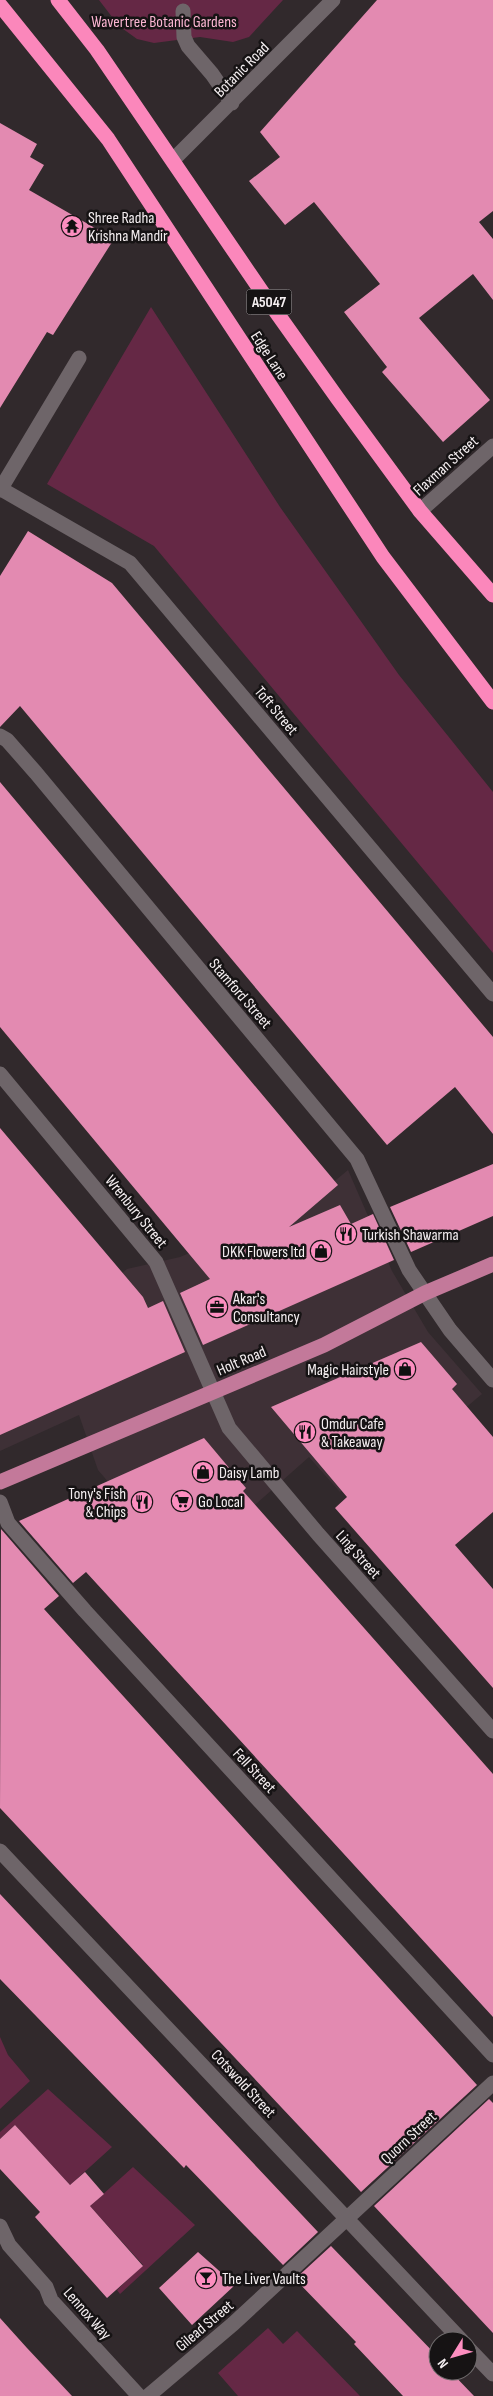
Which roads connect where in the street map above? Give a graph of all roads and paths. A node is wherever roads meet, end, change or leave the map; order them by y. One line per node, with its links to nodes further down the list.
1 (58, 0): 6 (highway, Edge Lane / A5047)
2 (333, 0): 5 (street, Botanic Road)
3 (183, 11): 5 (street)
4 (3, 13): 12 (highway, Edge Lane / A5047)
5 (232, 102): 6 (street, Botanic Road)
6 (173, 160): 10 (highway, Edge Lane / A5047)
7 (79, 358): 9 (street)
8 (493, 446): 10 (street, Flaxman Street)
9 (0, 490): 14 (street, Toft Street)
10 (420, 511): 11 (highway, Edge Lane / A5047)
11 (493, 595)
12 (493, 702)
13 (0, 736): 17 (street, Stamford Street)
14 (493, 994)
15 (0, 1074): 19 (street, Wrenbury Street)
16 (493, 1264): 17 (main road, Holt Road)
17 (425, 1293): 18 (street, Stamford Street); 19 (main road, Holt Road)
18 (493, 1380)
19 (212, 1391): 20 (main road, Holt Road); 22 (street, Ling Street)
20 (0, 1482)
21 (0, 1502): 24 (street, Fell Street)
22 (493, 1731)
23 (0, 1851): 26 (street, Cotswold Street)
24 (493, 2055)
25 (493, 2083): 26 (street, Quorn Street)
26 (346, 2218): 28 (street, Cotswold Street); 32 (street, Gilead Street)
27 (0, 2226): 31 (street, Lennox Way)
28 (453, 2331)
29 (478, 2358): 30 (street)
30 (493, 2374)
31 (138, 2396)
32 (148, 2396)

